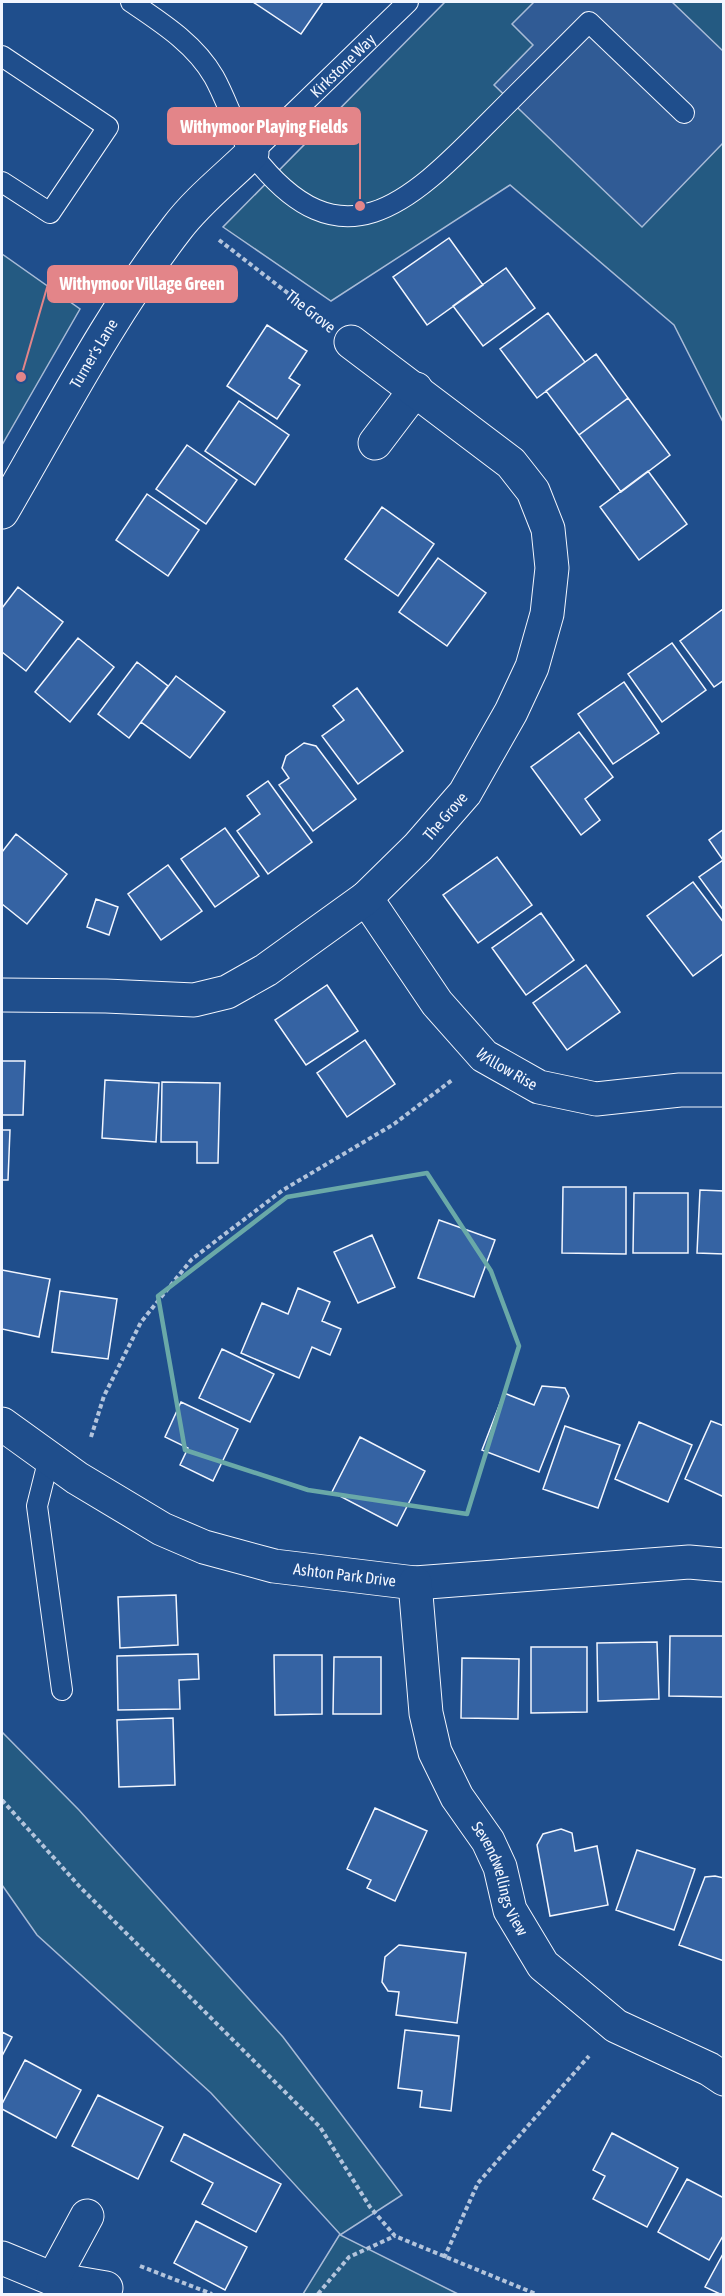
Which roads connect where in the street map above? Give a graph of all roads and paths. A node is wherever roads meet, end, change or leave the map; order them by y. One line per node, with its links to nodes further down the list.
1 (130, 2): 5 (lane)
2 (408, 2): 5 (lane, Kirkstone Way)
3 (2, 56): 6 (lane)
4 (684, 113): 5 (lane)
5 (252, 153): 11 (street, Turner's Lane)
6 (2, 182)
7 (216, 238): 8 (path, The Grove)
8 (351, 342): 9 (street, The Grove)
9 (416, 389): 10 (street); 12 (street, The Grove)
10 (375, 443)
11 (2, 512)
12 (366, 898): 13 (street, The Grove); 14 (street, Willow Rise)
13 (2, 995)
14 (484, 1056): 15 (street, Willow Rise); 18 (path)
15 (723, 1090)
16 (2, 1424): 17 (street, Ashton Park Drive)
17 (49, 1458): 18 (street, Ashton Park Drive); 21 (lane)
18 (77, 1478): 20 (street, Ashton Park Drive)
19 (723, 1565): 20 (street, Ashton Park Drive)
20 (415, 1583): 23 (street, Sevendwellings View)
21 (62, 1690)
22 (2, 1800): 26 (path)
23 (616, 2026): 24 (street, Sevendwellings View); 28 (path)
24 (723, 2079)
25 (87, 2216): 29 (street)
26 (395, 2236): 28 (path); 32 (path)
27 (2, 2258): 29 (street)
28 (444, 2258): 33 (path)
29 (53, 2279): 30 (street)
30 (106, 2288): 31 (path)
31 (212, 2295)
32 (318, 2295)
33 (536, 2295)

